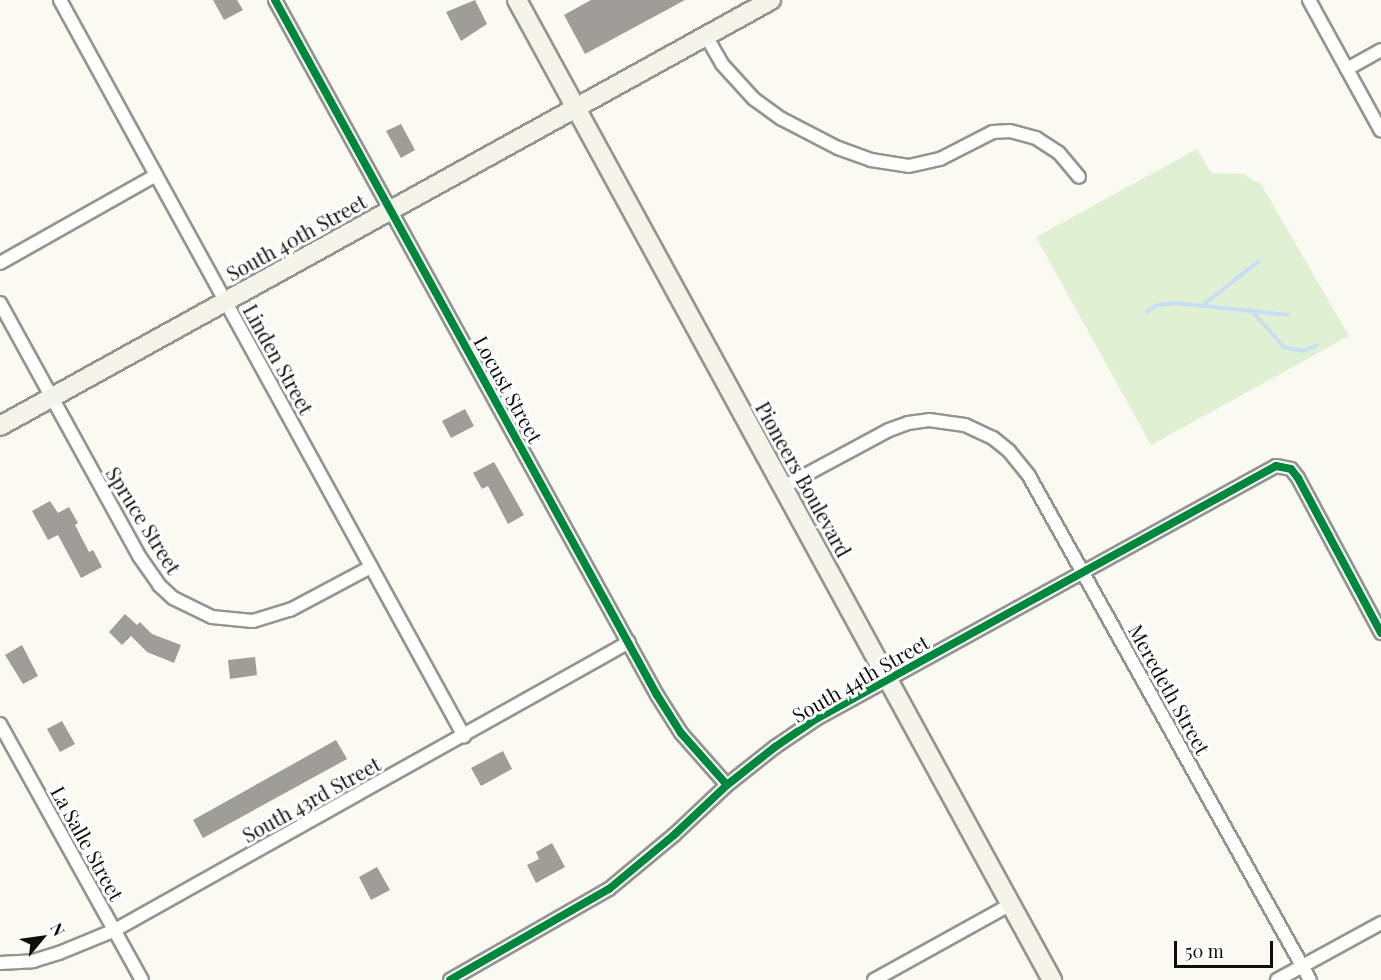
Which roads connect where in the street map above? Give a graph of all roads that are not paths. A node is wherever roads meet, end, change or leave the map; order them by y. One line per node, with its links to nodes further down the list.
1 (60, 0): 11 (street, Linden Street)
2 (275, 0): 13 (street, Locust Street)
3 (518, 0): 9 (main road, Pioneers Boulevard)
4 (771, 0): 6 (main road, South 40th Street)
5 (1309, 0): 8 (street)
6 (706, 36): 9 (main road, South 40th Street); 12 (street)
7 (1381, 50): 8 (street)
8 (1347, 69): 10 (street)
9 (576, 107): 13 (main road, South 40th Street); 19 (main road, Pioneers Boulevard)
10 (1381, 132)
11 (156, 175): 14 (street); 15 (street, Linden Street)
12 (1079, 177)
13 (391, 210): 15 (main road, South 40th Street); 23 (street, Locust Street)
14 (0, 263)
15 (225, 302): 17 (main road, South 40th Street); 20 (street, Linden Street)
16 (0, 303): 17 (street, Spruce Street)
17 (50, 398): 18 (main road, South 40th Street); 20 (street, Spruce Street)
18 (0, 426)
19 (783, 488): 21 (street, Meredeth Street); 24 (main road, Pioneers Boulevard)
20 (371, 567): 26 (street, Linden Street)
21 (1083, 574): 22 (street, South 44th Street); 24 (street, South 44th Street); 32 (street, Meredeth Street)
22 (1381, 633)
23 (629, 642): 26 (street, South 43rd Street); 27 (street, Locust Street)
24 (888, 679): 27 (street, South 44th Street); 28 (main road, Pioneers Boulevard)
25 (0, 724): 30 (street, La Salle Street)
26 (464, 736): 30 (street, South 43rd Street)
27 (727, 785): 34 (street, South 44th Street)
28 (1011, 904): 35 (street); 36 (main road, Pioneers Boulevard)
29 (1381, 923): 32 (street)
30 (115, 930): 31 (street, South 43rd Street); 33 (street, La Salle Street)
31 (0, 963)
32 (1303, 966): 37 (street); 38 (street, Meredeth Street)
33 (142, 980)
34 (450, 980)
35 (874, 980)
36 (1052, 980)
37 (1277, 980)
38 (1310, 980)

